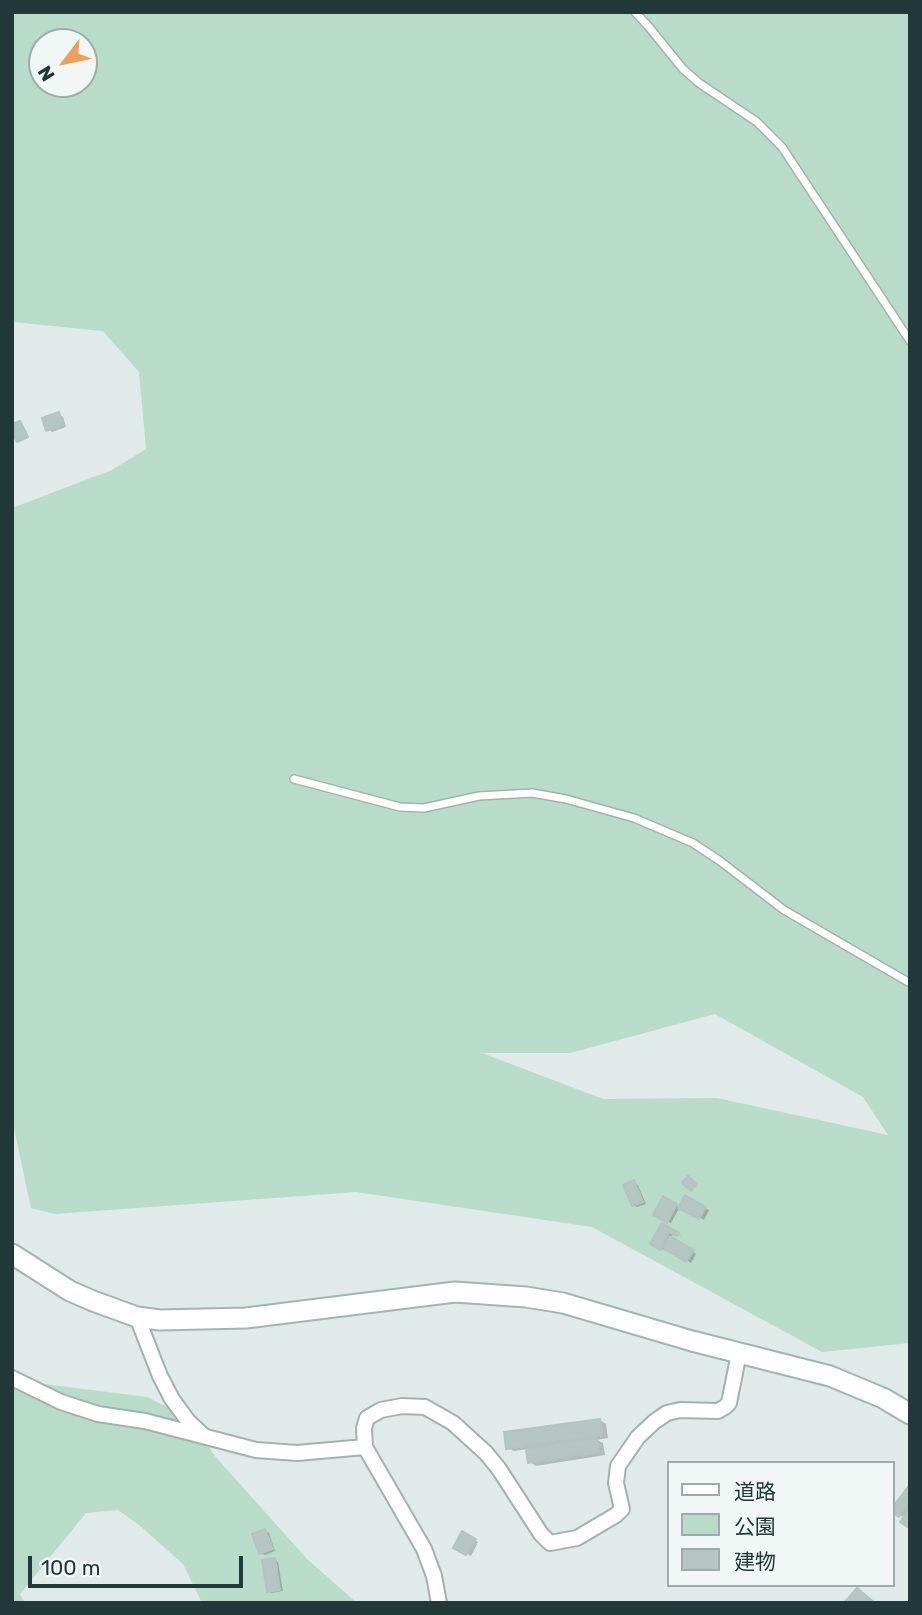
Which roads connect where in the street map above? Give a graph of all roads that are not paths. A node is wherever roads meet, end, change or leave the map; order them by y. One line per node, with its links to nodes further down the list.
1 (635, 12): 2 (lane)
2 (910, 341)
3 (293, 779): 4 (lane)
4 (910, 983)
5 (12, 1254): 6 (street)
6 (136, 1317): 7 (street); 10 (street)
7 (739, 1353): 9 (street); 11 (street)
8 (12, 1378): 10 (street)
9 (910, 1414)
10 (208, 1439): 11 (street)
11 (365, 1447): 12 (street)
12 (439, 1603)

